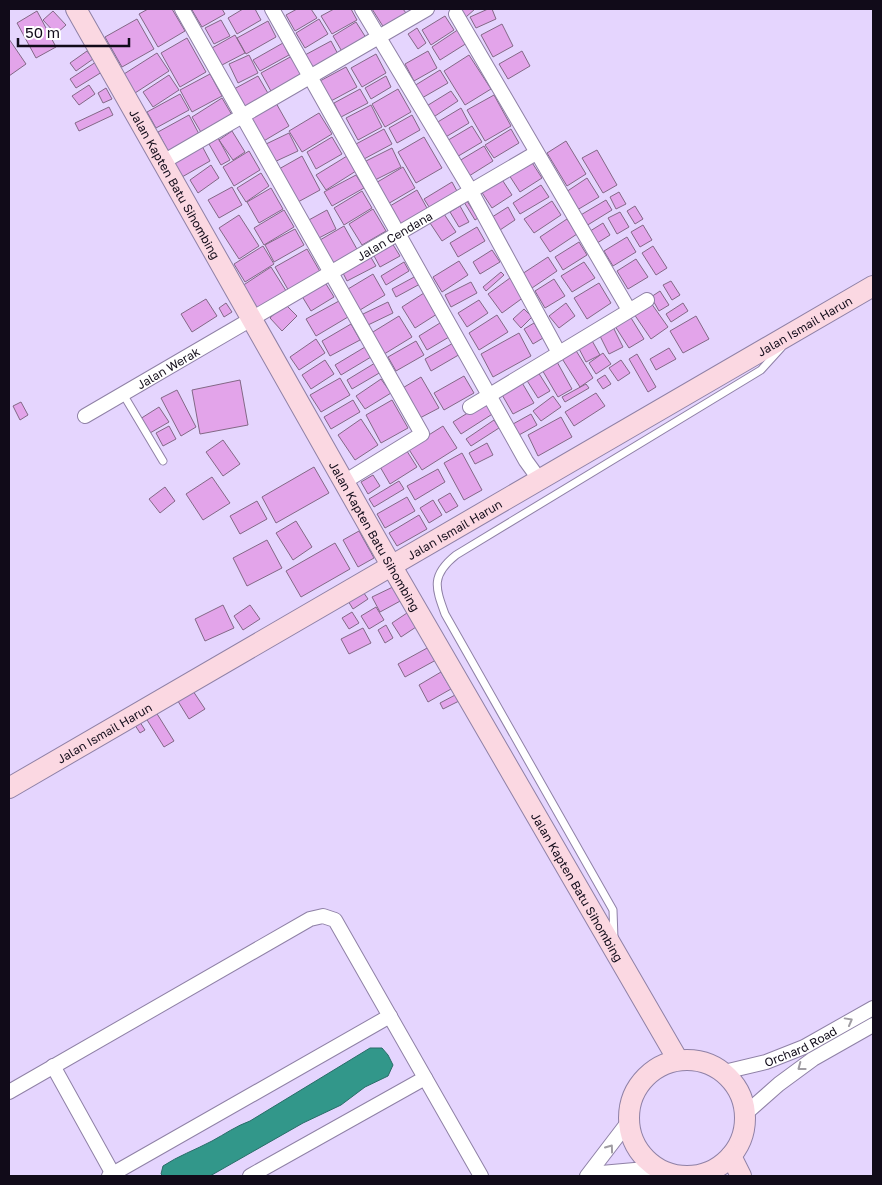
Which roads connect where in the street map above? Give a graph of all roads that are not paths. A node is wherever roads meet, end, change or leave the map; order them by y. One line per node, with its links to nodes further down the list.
1 (76, 9): 11 (street, Jalan Kapten Batu Sihombing)
2 (182, 9): 9 (street)
3 (272, 9): 8 (street)
4 (362, 9): 7 (street)
5 (427, 9): 7 (street)
6 (456, 14): 10 (street)
7 (378, 37): 8 (street); 12 (street)
8 (310, 76): 9 (street); 13 (street)
9 (242, 115): 11 (street); 14 (street)
10 (536, 153): 12 (street, Jalan Cendana); 17 (street)
11 (162, 162): 18 (street, Jalan Kapten Batu Sihombing)
12 (470, 191): 13 (street, Jalan Cendana); 20 (street)
13 (398, 234): 14 (street, Jalan Cendana); 22 (street)
14 (331, 273): 18 (street, Jalan Cendana); 27 (street)
15 (873, 286): 19 (street, Jalan Ismail Harun)
16 (647, 300): 17 (street)
17 (629, 310): 20 (street)
18 (252, 319): 21 (street, Jalan Werak); 27 (street, Jalan Kapten Batu Sihombing)
19 (798, 329): 26 (street, Jalan Ismail Harun); 30 (lane)
20 (559, 353): 22 (street)
21 (123, 394): 24 (street, Jalan Werak); 25 (lane)
22 (490, 395): 23 (street); 26 (street)
23 (470, 407)
24 (85, 416)
25 (163, 461)
26 (539, 479): 28 (street, Jalan Ismail Harun)
27 (344, 482): 28 (street, Jalan Kapten Batu Sihombing)
28 (391, 565): 29 (street, Jalan Ismail Harun); 30 (street, Jalan Kapten Batu Sihombing)
29 (9, 788)
30 (613, 947): 34 (street, Jalan Kapten Batu Sihombing)
31 (873, 1008): 36 (street, Orchard Road, one-way to 31)
32 (390, 1016): 35 (street); 37 (street); 43 (street)
33 (873, 1025): 39 (street, Orchard Road, one-way to 39)
34 (678, 1060): 36 (street); 40 (street)
35 (54, 1066): 38 (street); 43 (street)
36 (724, 1072): 39 (street)
37 (425, 1078): 45 (street); 46 (street)
38 (9, 1092)
39 (746, 1114): 41 (street)
40 (629, 1121): 42 (street); 44 (street, one-way to 40)
41 (730, 1156): 47 (street); 48 (street)
42 (657, 1168): 44 (street); 47 (street)
43 (112, 1175)
44 (589, 1175)
45 (250, 1176)
46 (480, 1176)
47 (696, 1176)
48 (741, 1176)

